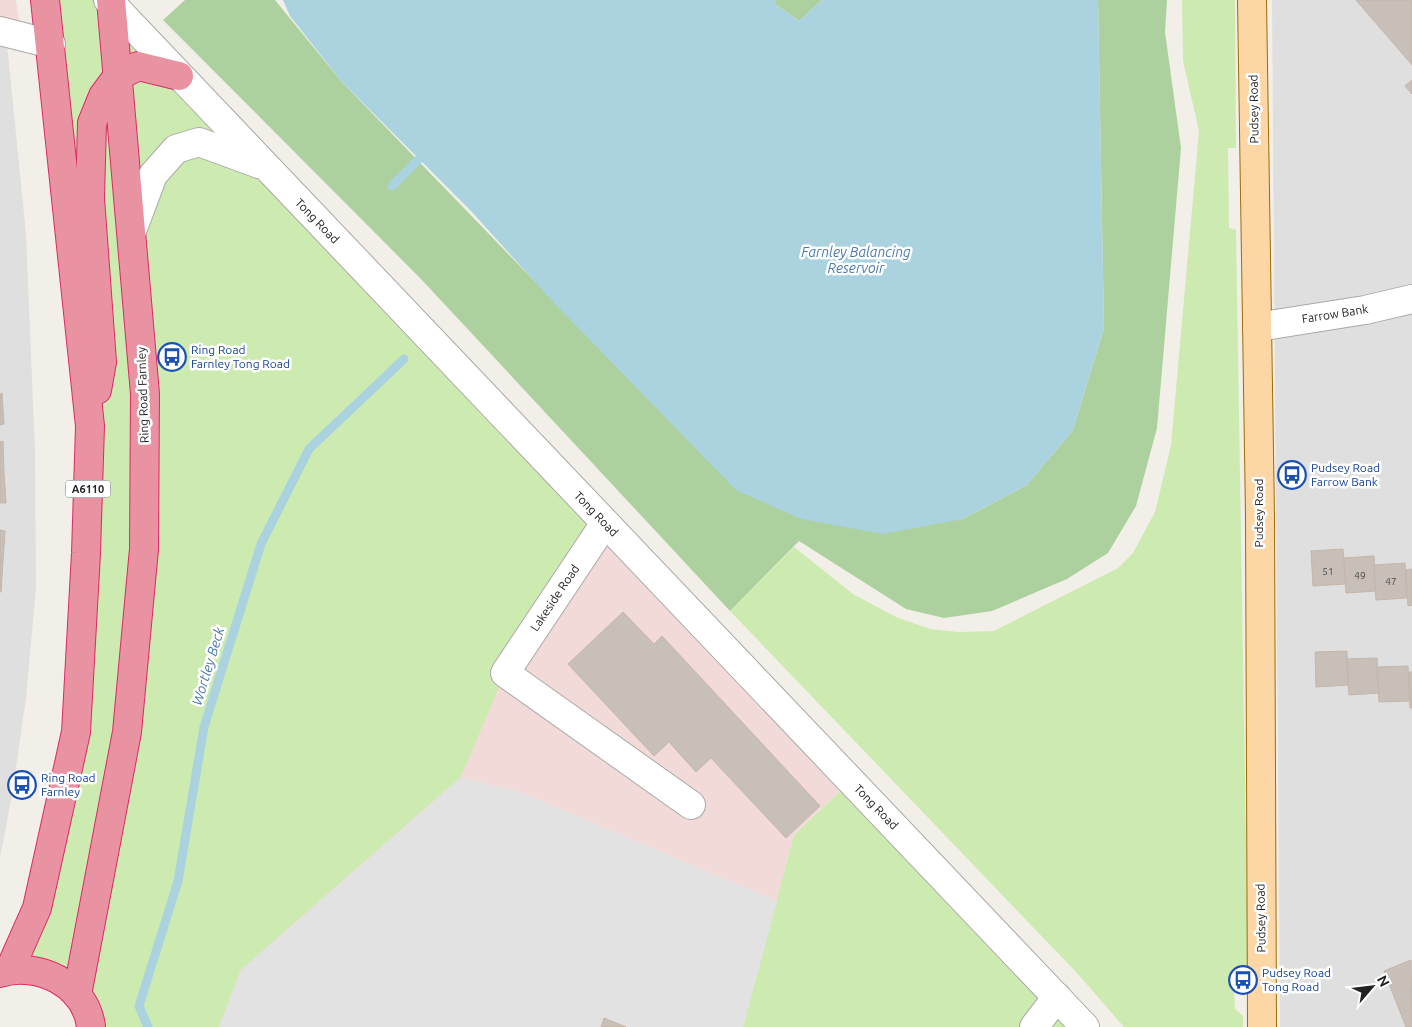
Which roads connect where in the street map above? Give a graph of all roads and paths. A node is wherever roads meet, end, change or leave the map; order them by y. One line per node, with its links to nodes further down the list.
1 (45, 0): 5 (highway, A6110)
2 (1252, 0): 11 (main road, Pudsey Road)
3 (110, 1): 6 (street, Tong Road); 7 (highway, Ring Road Farnley)
4 (0, 31): 5 (street)
5 (51, 44): 12 (highway, A6110)
6 (179, 76): 7 (highway, A6110); 8 (street, Tong Road)
7 (117, 77): 9 (highway, Ring Road Farnley); 12 (highway, A6110)
8 (265, 166): 9 (street); 13 (street, Tong Road)
9 (132, 232): 16 (highway, Ring Road Farnley)
10 (1412, 299): 11 (street, Farrow Bank)
11 (1257, 326): 21 (main road, Pudsey Road)
12 (90, 426): 15 (highway, A6110)
13 (604, 523): 14 (street, Lakeside Road); 17 (street, Tong Road)
14 (691, 805)
15 (5, 971): 16 (highway)
16 (77, 995): 18 (highway)
17 (1057, 997): 19 (street); 20 (street, Tong Road)
18 (91, 1027)
19 (1034, 1027)
20 (1085, 1027)
21 (1262, 1027)

